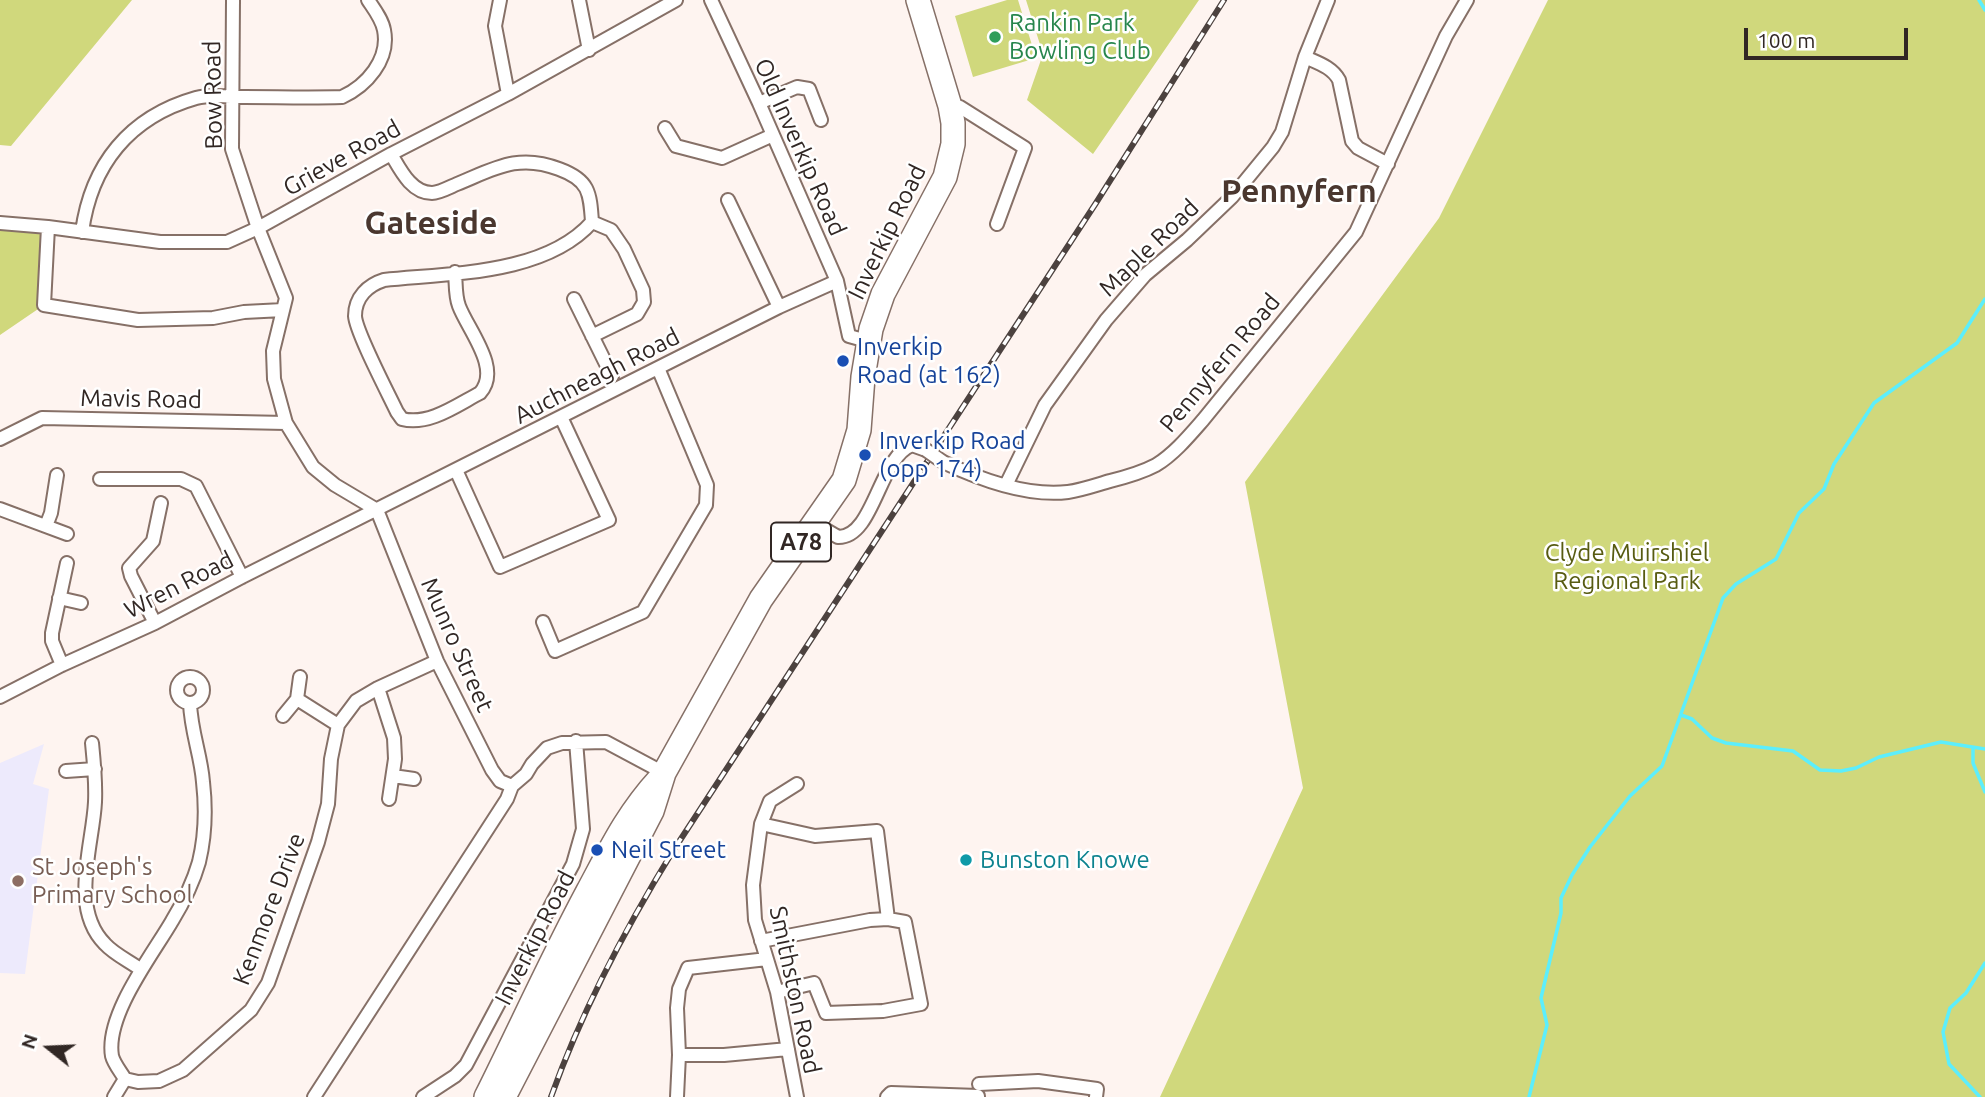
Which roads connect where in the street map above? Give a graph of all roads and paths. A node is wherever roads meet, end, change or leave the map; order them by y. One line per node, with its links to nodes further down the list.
1 (233, 0): 15 (street, Bow Road)
2 (368, 0): 15 (street)
3 (490, 0): 11 (street)
4 (500, 0): 11 (street)
5 (579, 0): 12 (street)
6 (676, 0): 12 (street, Grieve Road)
7 (711, 0): 16 (street, Old Inverkip Road)
8 (918, 0): 17 (highway, Inverkip Road / A78)
9 (1328, 0): 13 (street, Maple Road)
10 (1467, 0): 22 (street, Pennyfern Road)
11 (495, 26): 14 (street)
12 (589, 50): 14 (street, Grieve Road)
13 (1305, 57): 22 (street); 45 (street, Maple Road)
14 (508, 94): 21 (street, Grieve Road)
15 (232, 97): 28 (street, Bow Road); 29 (street)
16 (759, 103): 18 (street); 20 (street, Old Inverkip Road)
17 (950, 106): 26 (street); 36 (highway, Inverkip Road / A78)
18 (821, 120)
19 (666, 128): 20 (street)
20 (773, 135): 31 (street, Old Inverkip Road)
21 (391, 154): 24 (street); 28 (street, Grieve Road)
22 (1388, 164): 45 (street, Pennyfern Road)
23 (728, 200): 33 (street)
24 (592, 222): 30 (street); 35 (street)
25 (0, 223): 27 (street, Grieve Road)
26 (997, 224)
27 (48, 227): 29 (street, Grieve Road); 34 (street)
28 (258, 228): 29 (street, Grieve Road); 34 (street, Bow Road)
29 (82, 232)
30 (455, 272): 30 (street)
31 (837, 281): 33 (street, Auchneagh Road); 36 (street, Old Inverkip Road)
32 (574, 299): 35 (street)
33 (779, 307): 37 (street, Auchneagh Road)
34 (283, 310): 40 (street)
35 (592, 336): 38 (street)
36 (867, 341): 49 (highway, Inverkip Road / A78)
37 (658, 368): 39 (street, Auchneagh Road); 58 (street)
38 (612, 376)
39 (561, 417): 42 (street, Auchneagh Road); 42 (street)
40 (286, 423): 41 (street, Mavis Road); 48 (street)
41 (0, 439)
42 (456, 470): 48 (street, Auchneagh Road)
43 (57, 475): 50 (street)
44 (100, 479): 55 (street)
45 (1006, 485): 49 (street, Pennyfern Road, bridge)
46 (162, 503): 52 (street)
47 (0, 509): 50 (street)
48 (377, 510): 55 (street, Wren Road); 60 (street, Munro Street)
49 (814, 523): 73 (highway, Inverkip Road / A78)
50 (46, 526): 51 (street)
51 (67, 534)
52 (153, 541): 53 (street); 59 (street)
53 (169, 543)
54 (67, 563): 56 (street)
55 (242, 577): 59 (street, Wren Road)
56 (60, 598): 57 (street); 61 (street)
57 (81, 603)
58 (543, 622)
59 (155, 623): 61 (street, Wren Road)
60 (437, 662): 63 (street, Kenmore Drive); 77 (street, Munro Street)
61 (62, 665): 64 (street, Wren Road)
62 (300, 677): 65 (street)
63 (378, 688): 68 (street, Kenmore Drive); 74 (street)
64 (0, 698)
65 (297, 699): 67 (street); 68 (street)
66 (190, 703): 83 (street)
67 (283, 716)
68 (338, 725): 87 (street, Kenmore Drive)
69 (576, 741): 73 (street); 77 (street); 91 (street)
70 (92, 743): 71 (street)
71 (95, 769): 72 (street); 83 (street)
72 (66, 771)
73 (664, 773): 92 (highway, Inverkip Road / A78); 93 (highway, Inverkip Road / A78)
74 (393, 776): 75 (street); 78 (street)
75 (414, 779)
76 (797, 784): 79 (street, Smithston Road)
77 (512, 786): 90 (street)
78 (389, 799)
79 (761, 824): 80 (street); 81 (street, Smithston Road)
80 (888, 919): 81 (street); 84 (street)
81 (761, 942): 82 (street, Smithston Road)
82 (767, 959): 84 (street, Smithston Road); 86 (street)
83 (140, 969): 87 (street)
84 (777, 992): 85 (street, Smithston Road)
85 (789, 1049): 86 (street); 95 (street, Smithston Road)
86 (679, 1055): 94 (street)
87 (125, 1079): 89 (street)
88 (979, 1088): 96 (street); 97 (street)
89 (114, 1097)
90 (314, 1097)
91 (423, 1097)
92 (486, 1097)
93 (503, 1097)
94 (677, 1097)
95 (797, 1097)
96 (887, 1097)
97 (1096, 1097)

